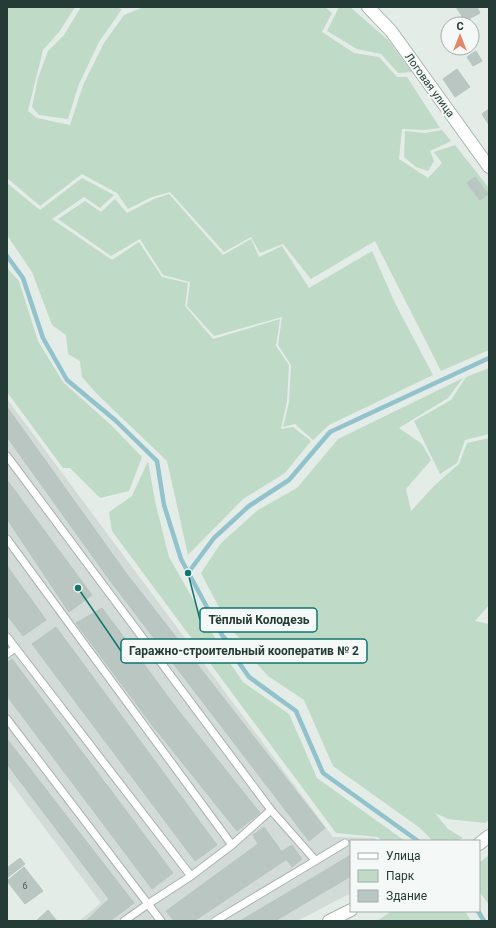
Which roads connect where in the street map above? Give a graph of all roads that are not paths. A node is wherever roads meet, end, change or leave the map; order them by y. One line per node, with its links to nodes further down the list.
1 (368, 7): 2 (street, Логовая улица)
2 (489, 167)
3 (7, 456): 9 (lane)
4 (7, 539): 13 (lane)
5 (7, 637): 6 (lane)
6 (15, 648): 7 (lane); 15 (lane)
7 (7, 654)
8 (7, 719): 16 (lane)
9 (271, 810): 13 (lane); 14 (lane)
10 (489, 836): 12 (street)
11 (345, 843): 14 (lane)
12 (480, 843)
13 (232, 845): 15 (lane)
14 (315, 860): 21 (lane)
15 (191, 876): 16 (lane)
16 (148, 904): 19 (lane); 20 (lane)
17 (350, 911): 18 (street)
18 (342, 918): 22 (street)
19 (124, 921)
20 (161, 921)
21 (214, 921)
22 (329, 921)

